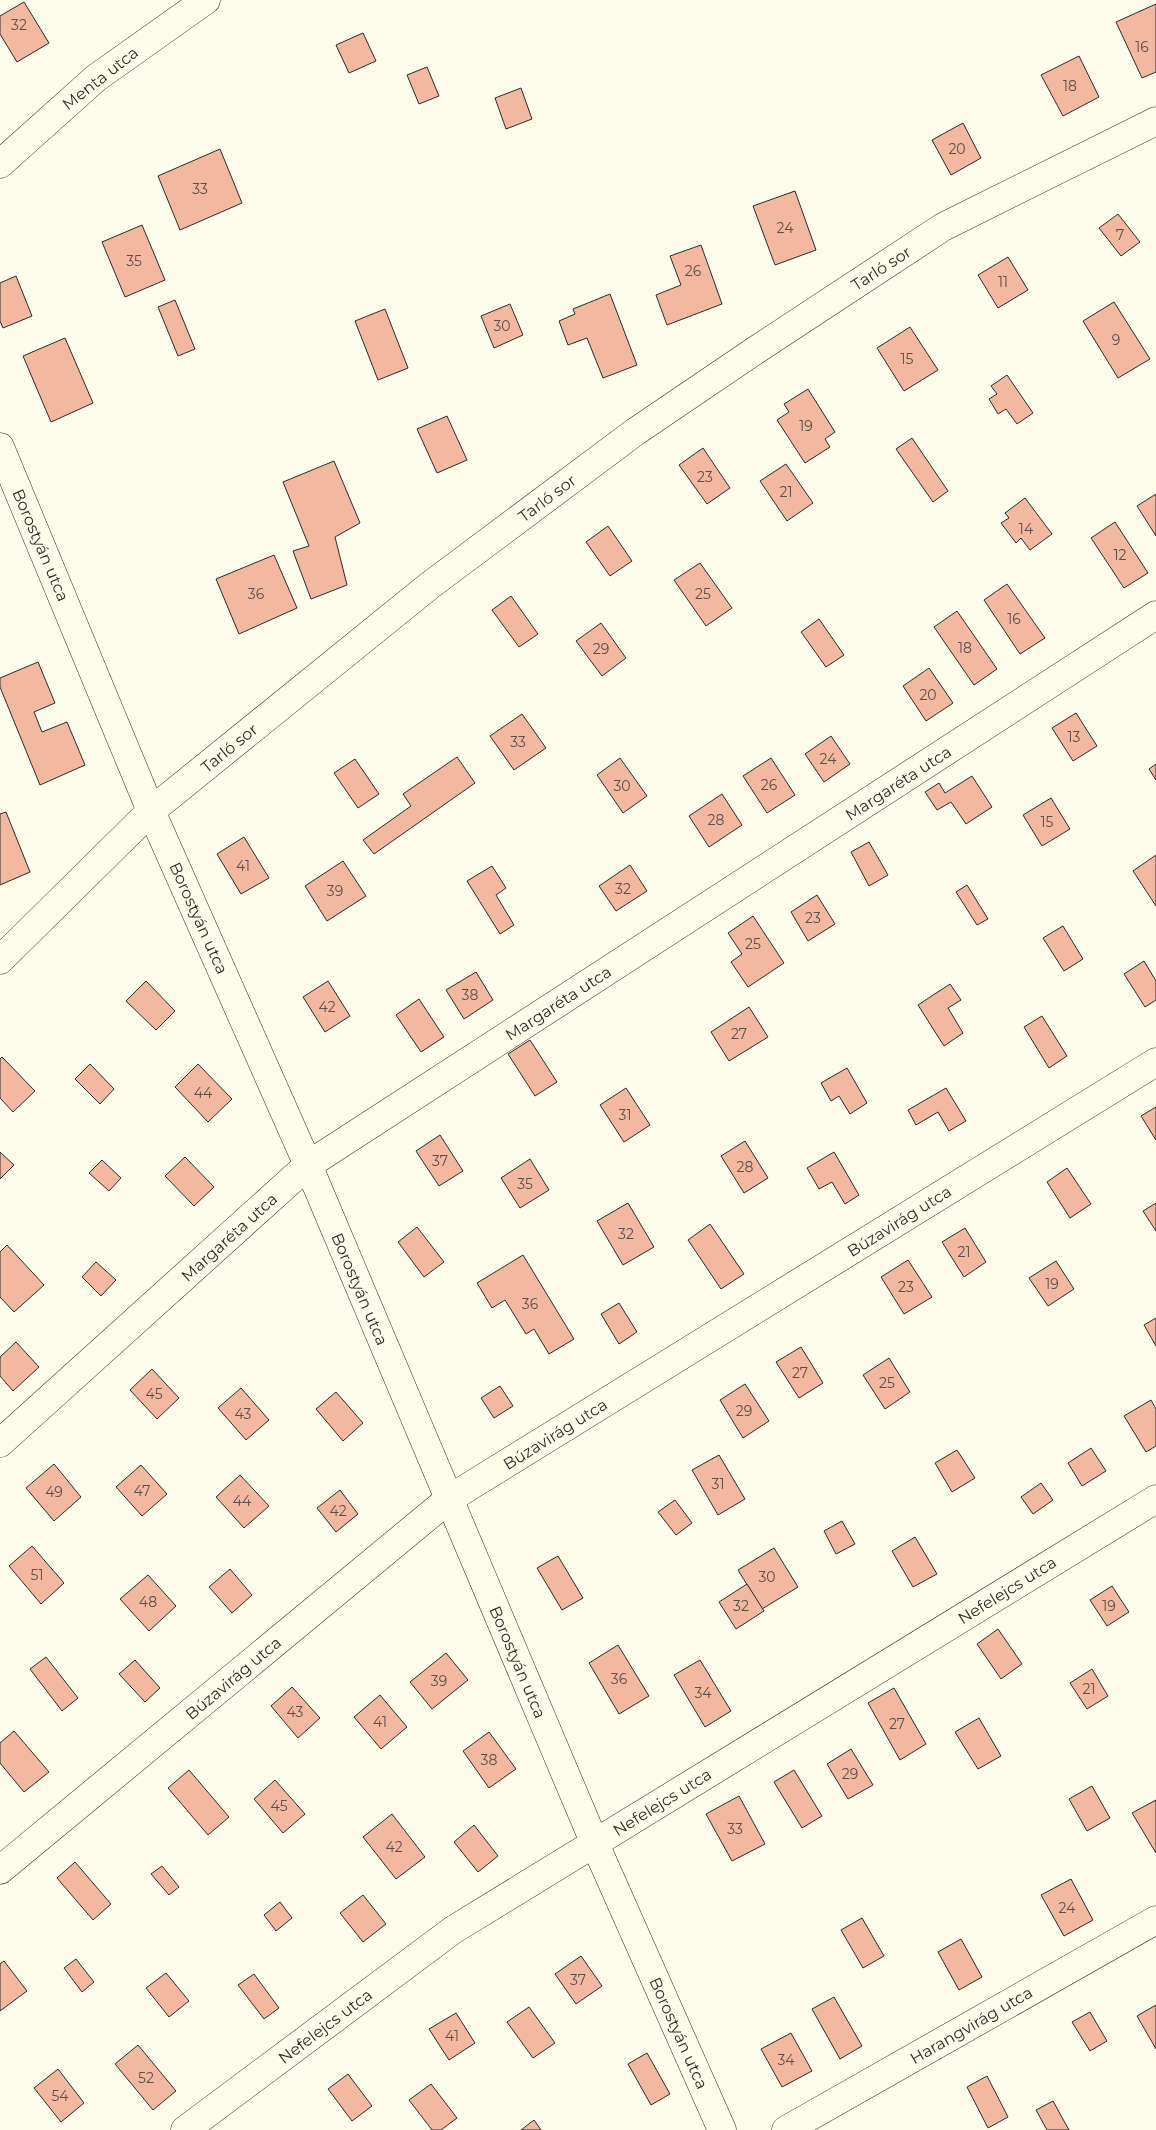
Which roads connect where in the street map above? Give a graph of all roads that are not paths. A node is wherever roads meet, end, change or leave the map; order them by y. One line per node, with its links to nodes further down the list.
1 (206, 0): 3 (street, Menta utca)
2 (1156, 121): 6 (street, Tarló sor)
3 (0, 164)
4 (0, 447): 6 (street, Borostyán utca)
5 (1156, 615): 9 (street, Margaréta utca)
6 (151, 810): 7 (street, Tarló sor); 9 (street, Borostyán utca)
7 (0, 960)
8 (1156, 1062): 11 (street, Búzavirág utca)
9 (308, 1166): 10 (street, Margaréta utca); 11 (street, Borostyán utca)
10 (0, 1443)
11 (449, 1499): 13 (street, Borostyán utca); 14 (street, Búzavirág utca)
12 (1156, 1499): 13 (street, Nefelejcs utca)
13 (595, 1844): 16 (street, Nefelejcs utca); 17 (street, Borostyán utca)
14 (0, 1870)
15 (1156, 1920): 18 (street, Harangvirág utca)
16 (185, 2130)
17 (722, 2130)
18 (786, 2130)

